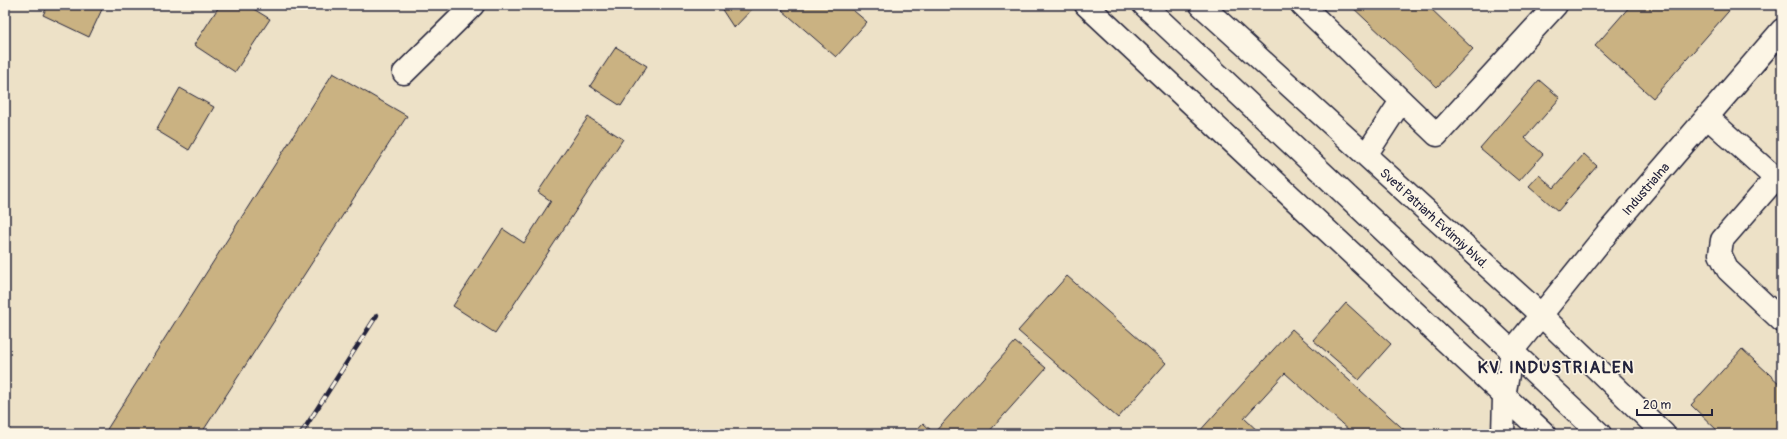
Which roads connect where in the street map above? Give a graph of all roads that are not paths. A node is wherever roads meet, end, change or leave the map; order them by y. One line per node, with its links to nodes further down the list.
1 (473, 5): 8 (main road)
2 (1086, 5): 16 (main road)
3 (1144, 5): 15 (main road)
4 (1201, 5): 11 (main road, Sveti Patriarh Evtimiy blvd.)
5 (1302, 5): 9 (main road)
6 (1556, 5): 9 (main road)
7 (1782, 30): 10 (main road, Industrialna)
8 (404, 72)
9 (1401, 101): 11 (main road)
10 (1707, 117): 12 (main road); 13 (main road, Industrialna)
11 (1366, 155): 13 (main road, Sveti Patriarh Evtimiy blvd.)
12 (1779, 182): 14 (main road)
13 (1541, 315): 15 (main road, Industrialna); 20 (main road, Sveti Patriarh Evtimiy blvd.)
14 (1782, 321)
15 (1512, 351): 16 (main road); 19 (main road)
16 (1504, 397): 17 (main road); 18 (main road)
17 (1503, 434)
18 (1544, 434)
19 (1600, 434)
20 (1664, 434)

